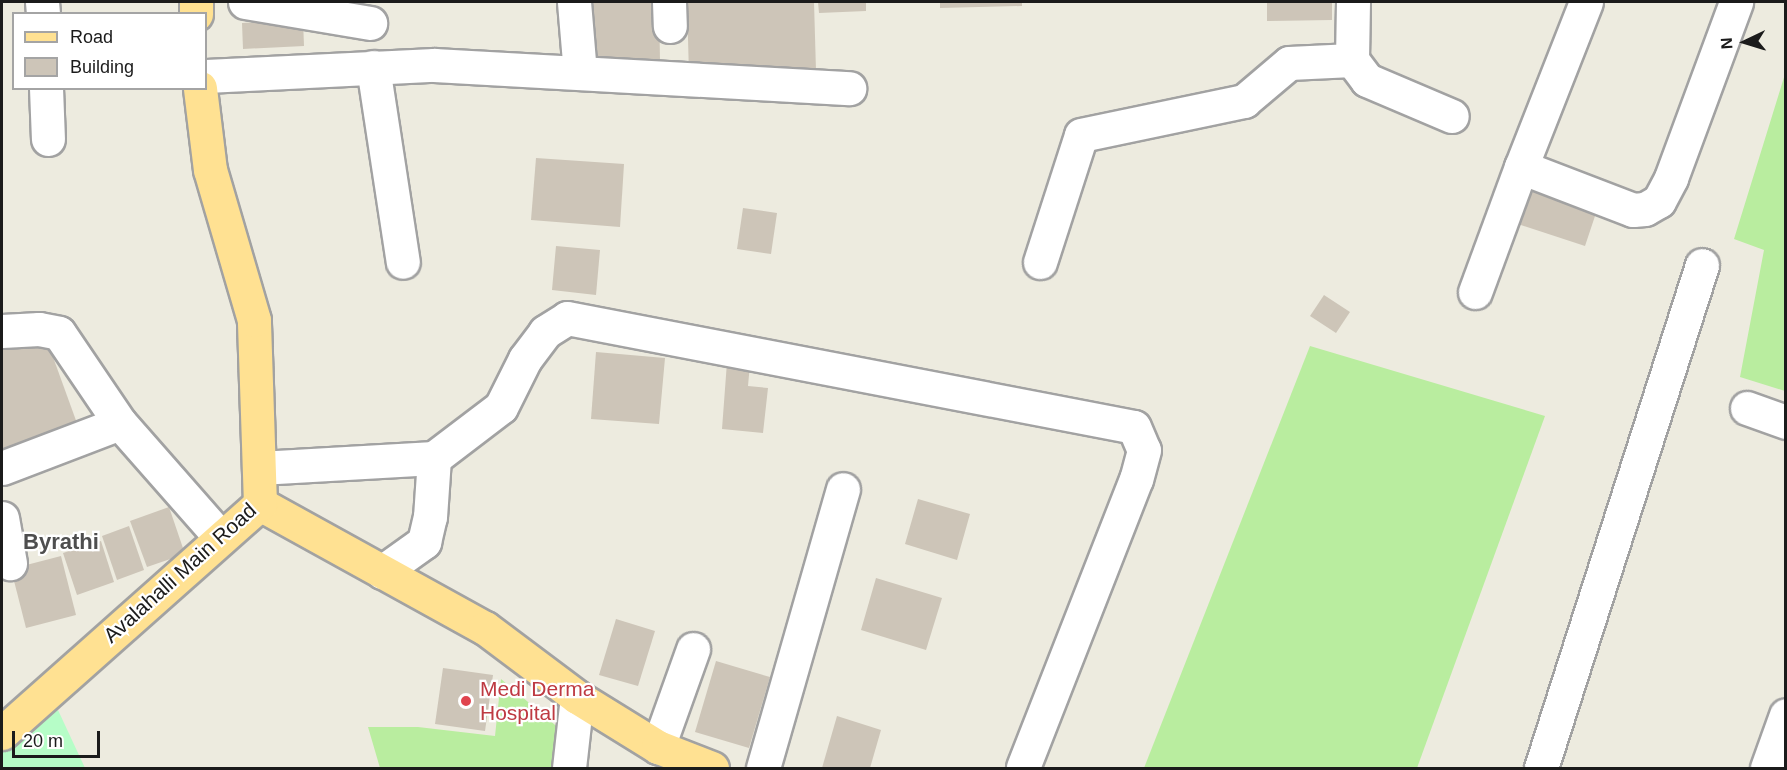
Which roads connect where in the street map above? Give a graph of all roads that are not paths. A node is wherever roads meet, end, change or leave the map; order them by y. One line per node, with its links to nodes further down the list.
1 (245, 2): 6 (street)
2 (574, 2): 9 (street)
3 (1353, 2): 7 (street)
4 (1586, 2): 16 (street)
5 (1736, 2): 16 (street)
6 (370, 23)
7 (1352, 60): 14 (street); 18 (street)
8 (373, 67): 9 (street); 10 (street); 17 (street)
9 (580, 73): 11 (street)
10 (207, 76)
11 (849, 88)
12 (46, 90): 15 (street)
13 (200, 90): 27 (main road, Avalahalli Main Road)
14 (1452, 116)
15 (48, 139)
16 (1521, 167): 20 (street)
17 (403, 262)
18 (1040, 262)
19 (1702, 265): 43 (street)
20 (1475, 292)
21 (2, 331): 24 (street)
22 (1747, 408): 23 (street)
23 (1785, 422)
24 (120, 423): 26 (street); 31 (street)
25 (434, 458): 27 (street); 33 (street); 42 (street)
26 (2, 468)
27 (259, 468): 29 (main road, Avalahalli Main Road)
28 (843, 489): 41 (street)
29 (260, 504): 31 (main road, Avalahalli Main Road); 33 (main road)
30 (2, 518): 32 (street)
31 (221, 538): 37 (main road, Avalahalli Main Road)
32 (10, 563)
33 (382, 572): 35 (main road)
34 (693, 648): 38 (street)
35 (577, 697): 38 (main road); 39 (street)
36 (1785, 715): 44 (street)
37 (2, 733)
38 (658, 747): 40 (main road)
39 (569, 768)
40 (709, 768)
41 (763, 768)
42 (1023, 768)
43 (1541, 768)
44 (1767, 768)

